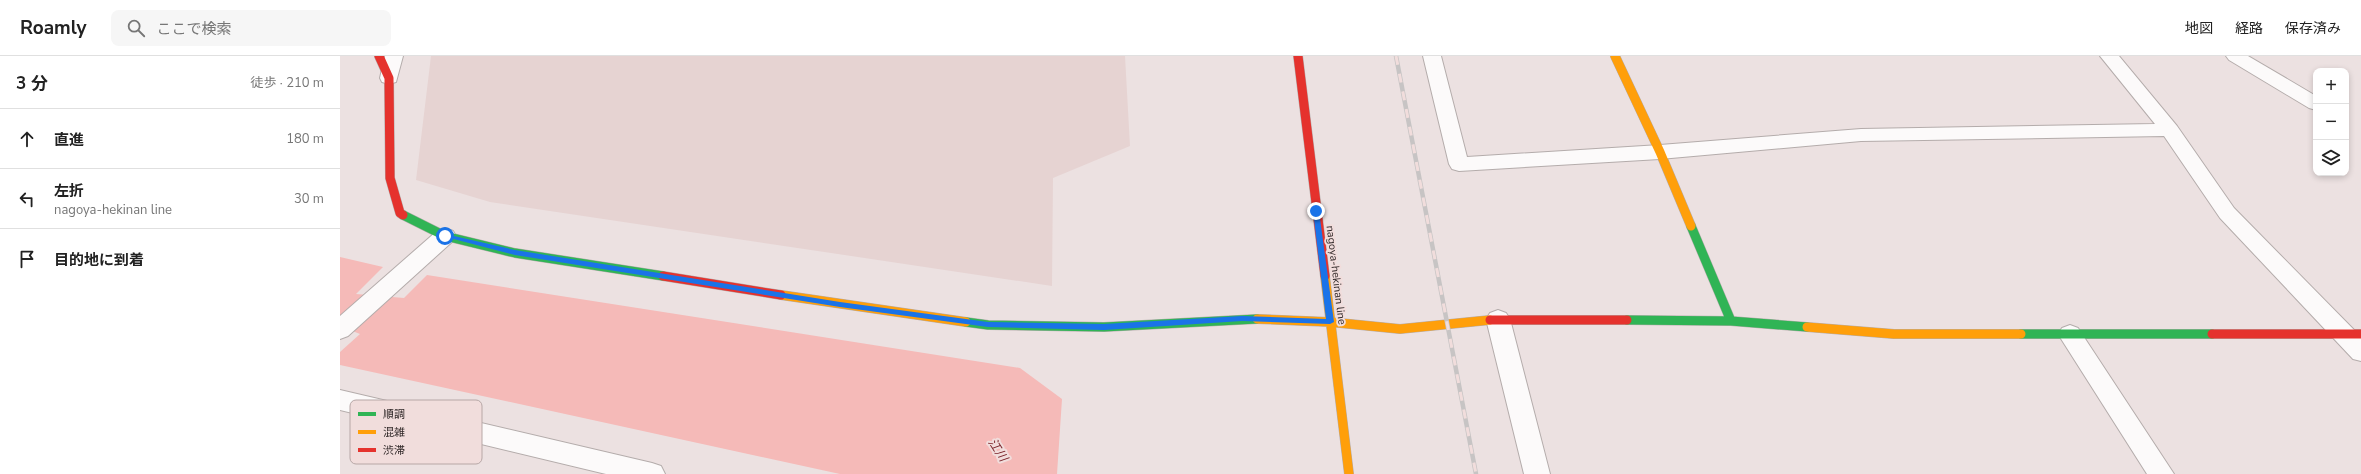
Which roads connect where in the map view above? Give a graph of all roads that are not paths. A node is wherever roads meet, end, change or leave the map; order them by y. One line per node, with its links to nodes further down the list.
1 (379, 56): 8 (street)
2 (394, 56): 8 (street)
3 (1298, 56): 15 (street, nagoya-hekinan line)
4 (1432, 56): 11 (street)
5 (1615, 56): 11 (street)
6 (2109, 56): 10 (street)
7 (2235, 56): 9 (street)
8 (389, 78): 12 (street)
9 (2313, 102)
10 (2170, 130): 11 (street); 18 (street)
11 (1660, 152): 14 (street)
12 (445, 236): 15 (street); 16 (street)
13 (1498, 319): 14 (street); 15 (street); 25 (street)
14 (1731, 321): 17 (street)
15 (1330, 322): 24 (street, nagoya-hekinan line)
16 (340, 330)
17 (2070, 334): 18 (street); 26 (street)
18 (2352, 334): 19 (street)
19 (2361, 352)
20 (340, 400): 21 (street)
21 (350, 402)
22 (482, 434): 23 (street)
23 (652, 474)
24 (1349, 474)
25 (1537, 474)
26 (2161, 474)

